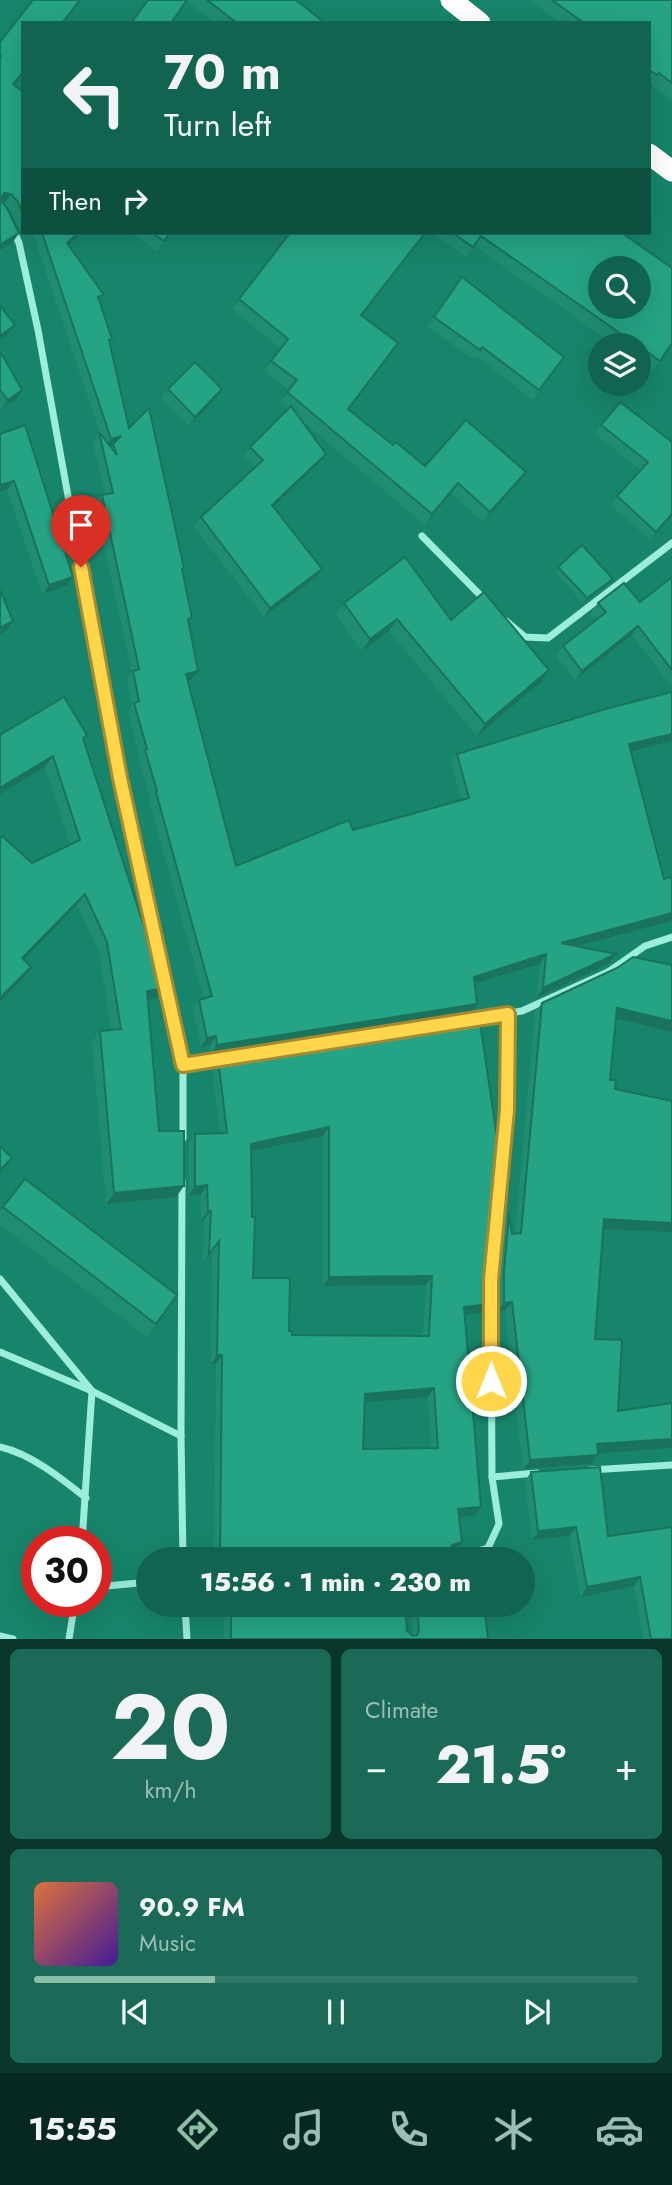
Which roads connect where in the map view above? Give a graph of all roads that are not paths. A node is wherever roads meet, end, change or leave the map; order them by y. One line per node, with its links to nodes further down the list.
1 (451, 0): 2 (highway)
2 (477, 21)
3 (651, 156): 4 (highway)
4 (672, 172)
5 (10, 223): 14 (street)
6 (422, 536): 8 (street)
7 (672, 543): 9 (street)
8 (494, 610)
9 (503, 619)
10 (672, 937): 11 (street)
11 (508, 1014): 12 (street); 25 (street)
12 (468, 1020)
13 (237, 1056): 14 (street)
14 (183, 1065): 15 (street)
15 (183, 1147)
16 (182, 1175): 20 (street)
17 (0, 1279): 19 (street)
18 (0, 1352): 19 (street)
19 (92, 1391): 20 (street); 26 (street)
20 (181, 1436): 28 (street)
21 (0, 1447): 26 (street)
22 (672, 1465): 23 (street)
23 (579, 1471)
24 (552, 1472): 25 (street)
25 (492, 1477): 29 (street)
26 (86, 1499): 27 (street)
27 (83, 1526)
28 (183, 1547)
29 (488, 1547)
30 (136, 1583): 31 (street)
31 (112, 1585)
32 (72, 1617): 36 (street)
33 (186, 1617): 37 (street)
34 (0, 1636): 35 (street)
35 (13, 1639)
36 (69, 1639)
37 (187, 1639)

